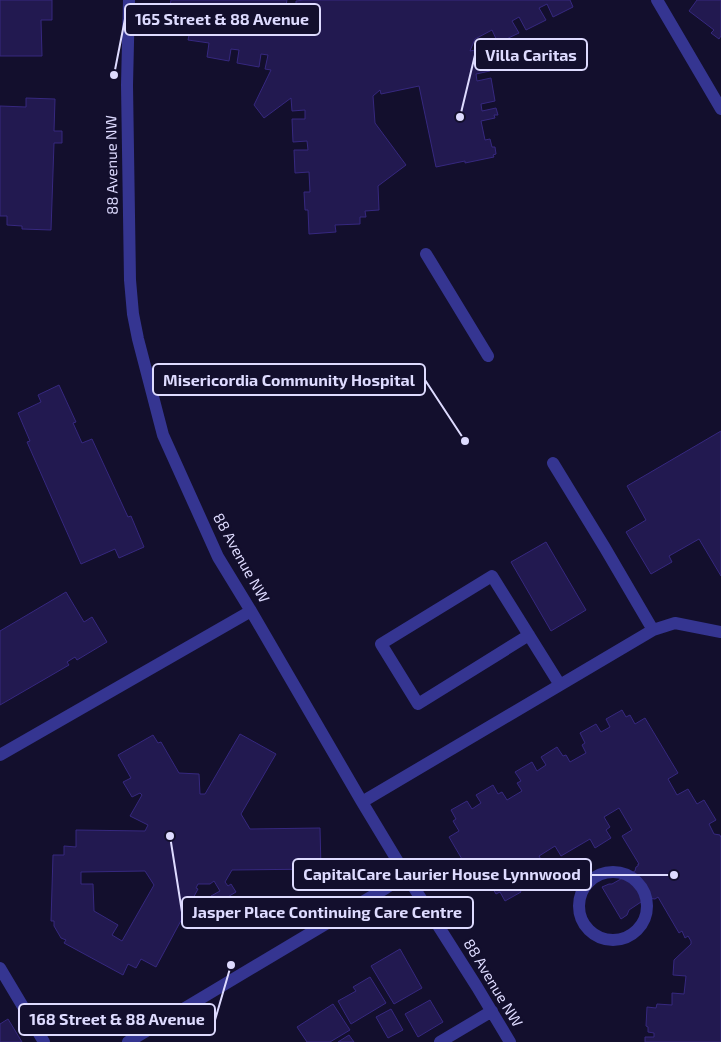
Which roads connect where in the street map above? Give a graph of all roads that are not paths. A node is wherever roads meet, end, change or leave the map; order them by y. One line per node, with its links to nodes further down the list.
1 (129, 0): 7 (street, 88 Avenue NW)
2 (657, 0): 3 (street)
3 (721, 108)
4 (426, 254): 5 (street)
5 (488, 356)
6 (553, 463): 8 (street)
7 (251, 611): 12 (street); 13 (street, 88 Avenue NW)
8 (654, 630): 9 (street); 11 (street)
9 (721, 632)
10 (529, 635): 10 (street); 11 (street)
11 (560, 685): 13 (street)
12 (0, 755)
13 (362, 802): 14 (street, 88 Avenue NW)
14 (406, 875): 17 (street, 88 Avenue NW); 19 (street)
15 (644, 891): 15 (street)
16 (0, 968): 18 (street)
17 (492, 1011): 20 (street); 21 (street, 88 Avenue NW)
18 (44, 1042)
19 (128, 1042)
20 (440, 1042)
21 (510, 1042)

